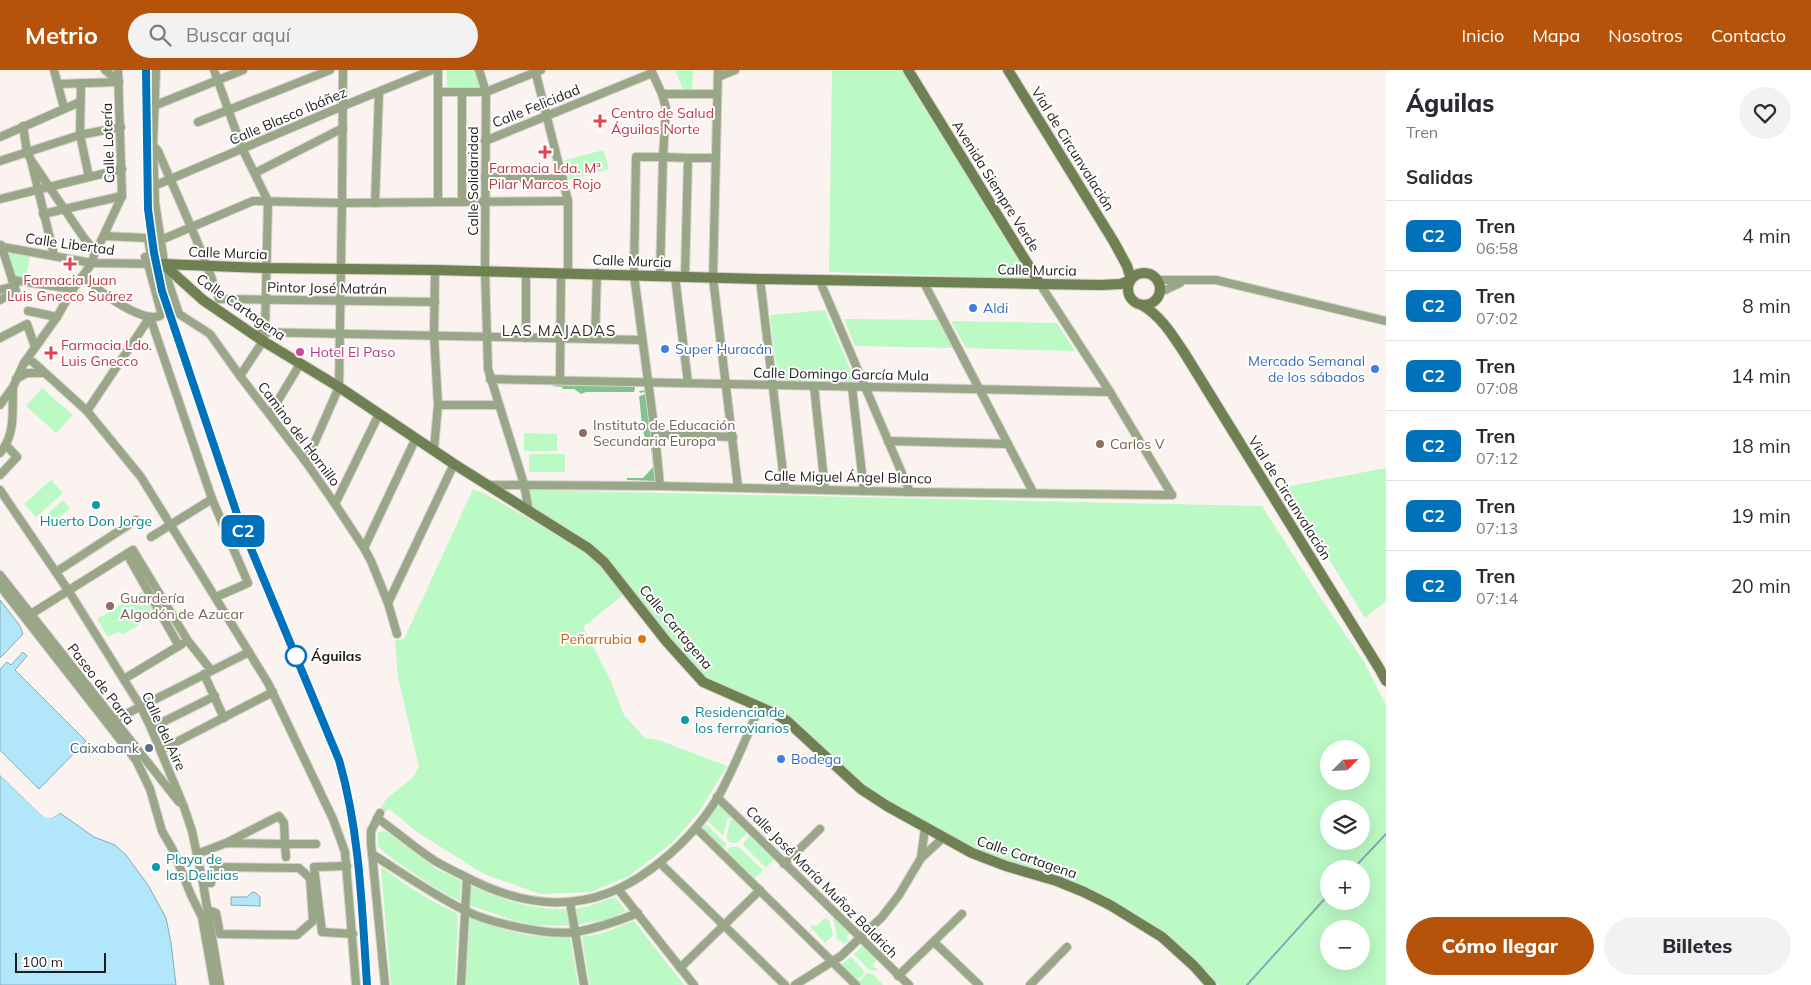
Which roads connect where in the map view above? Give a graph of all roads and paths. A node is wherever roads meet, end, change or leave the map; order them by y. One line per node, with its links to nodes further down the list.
1 (54, 70): 23 (street)
2 (105, 70): 21 (street)
3 (118, 70): 21 (street, Calle Lotería)
4 (156, 70): 31 (street, Camino del Hornillo)
5 (214, 70): 20 (street)
6 (243, 70): 20 (street)
7 (303, 70): 19 (street)
8 (330, 70): 19 (street)
9 (343, 70): 32 (street)
10 (432, 70): 24 (street, Calle Blasco Ibáñez)
11 (438, 70): 25 (street)
12 (479, 70): 27 (street, Calle Solidaridad)
13 (735, 70): 18 (street)
14 (908, 70): 100 (main road, Avenida Siempre Verde)
15 (1008, 70): 73 (main road, Vial de Circunvalación)
16 (537, 71): 27 (street); 35 (street)
17 (651, 71): 28 (street); 35 (street, Calle Felicidad)
18 (718, 73): 29 (street)
19 (306, 79): 34 (street)
20 (218, 80): 31 (street); 34 (street)
21 (119, 82): 22 (street); 38 (street, Calle Lotería)
22 (81, 83): 23 (street); 30 (street)
23 (58, 84): 33 (street)
24 (379, 92): 32 (street, Calle Blasco Ibáñez); 67 (street)
25 (438, 92): 26 (street); 62 (street)
26 (462, 92): 27 (street); 63 (street)
27 (486, 92): 42 (street, Calle Solidaridad)
28 (662, 94): 29 (street); 46 (street)
29 (716, 94): 48 (street)
30 (80, 102): 33 (street); 40 (street)
31 (156, 105): 43 (street, Camino del Hornillo)
32 (343, 106): 39 (street); 44 (street, Calle Blasco Ibáñez)
33 (64, 108): 37 (street)
34 (229, 110): 36 (street); 44 (street)
35 (546, 116): 42 (street, Calle Felicidad); 55 (street)
36 (198, 122)
37 (24, 126): 41 (street); 45 (street)
38 (121, 127): 40 (street); 50 (street, Calle Lotería)
39 (343, 128): 51 (street); 66 (street)
40 (80, 135): 45 (street); 52 (street)
41 (0, 137)
42 (485, 141): 53 (street, Calle Solidaridad)
43 (153, 145): 54 (street); 56 (street, Camino del Hornillo)
44 (242, 148): 51 (street); 54 (street, Calle Blasco Ibáñez)
45 (29, 156): 49 (street); 57 (street); 58 (street)
46 (663, 157): 47 (street); 89 (street); 90 (street)
47 (688, 158): 48 (street); 91 (street)
48 (715, 158): 93 (street)
49 (0, 161)
50 (122, 169): 52 (street); 59 (street, Calle Lotería)
51 (255, 173): 61 (street)
52 (89, 177): 57 (street)
53 (485, 177): 55 (street); 64 (street, Calle Solidaridad)
54 (170, 179): 56 (street, Calle Blasco Ibáñez); 70 (street)
55 (563, 179): 65 (street)
56 (154, 186): 72 (street, Camino del Hornillo)
57 (50, 187): 58 (street); 68 (street)
58 (37, 190): 60 (street); 69 (street)
59 (122, 196): 68 (street); 71 (street, Calle Lotería)
60 (0, 199)
61 (268, 201): 66 (street); 70 (street); 81 (street)
62 (438, 202): 63 (street); 67 (street)
63 (462, 202): 64 (street)
64 (486, 202): 65 (street); 84 (street, Calle Solidaridad)
65 (568, 202): 86 (street)
66 (342, 203): 67 (street); 82 (street)
67 (375, 203)
68 (65, 209): 69 (street); 75 (street)
69 (43, 214): 76 (street)
70 (191, 227): 72 (street); 80 (street)
71 (103, 239): 75 (street, Calle Lotería); 77 (street)
72 (161, 240): 79 (street, Camino del Hornillo)
73 (1114, 242): 88 (main road, Vial de Circunvalación); 96 (main road, Vial de Circunvalación)
74 (2, 250): 76 (street, Calle Libertad); 102 (street)
75 (95, 251): 78 (street, Calle Lotería)
76 (54, 256): 78 (street, Calle Libertad)
77 (146, 260): 78 (street, Calle Libertad); 79 (street, Calle Libertad); 115 (street)
78 (92, 263): 92 (street)
79 (164, 264): 80 (main road, Calle Murcia); 110 (main road, Calle Cartagena); 132 (street, Camino del Hornillo)
80 (208, 266): 81 (main road, Calle Murcia); 110 (street)
81 (266, 268): 82 (main road, Calle Murcia); 107 (street)
82 (342, 268): 83 (main road, Calle Murcia); 109 (street)
83 (436, 270): 84 (main road, Calle Murcia); 111 (street)
84 (484, 271): 85 (main road, Calle Murcia); 121 (street, Calle Solidaridad)
85 (526, 272): 86 (main road, Calle Murcia); 123 (street)
86 (564, 273): 87 (main road, Calle Murcia); 125 (street)
87 (597, 273): 89 (main road, Calle Murcia); 124 (street)
88 (1144, 273): 96 (main road); 98 (main road)
89 (634, 275): 90 (main road, Calle Murcia); 126 (street)
90 (660, 276): 91 (main road, Calle Murcia)
91 (680, 276): 93 (main road, Calle Murcia); 137 (street)
92 (82, 277): 104 (street); 115 (street)
93 (713, 278): 94 (main road, Calle Murcia); 138 (street)
94 (760, 279): 95 (main road, Calle Murcia); 139 (street)
95 (819, 279): 99 (main road, Calle Murcia); 143 (street)
96 (1130, 279): 101 (main road, Calle Murcia); 106 (main road)
97 (1194, 279): 98 (street); 105 (street); 116 (street)
98 (1157, 280): 105 (main road)
99 (923, 281): 100 (main road, Calle Murcia); 144 (street)
100 (1040, 284): 101 (main road, Calle Murcia); 145 (street, Avenida Siempre Verde)
101 (1101, 285): 106 (main road, Calle Murcia)
102 (14, 286): 103 (street); 104 (street); 108 (street)
103 (0, 290)
104 (73, 290): 114 (street)
105 (1159, 294): 112 (main road); 117 (main road, Vial de Circunvalación)
106 (1129, 297): 112 (main road)
107 (265, 299): 109 (street, Pintor José Matrán); 110 (street, Pintor José Matrán); 120 (street)
108 (0, 300)
109 (340, 301): 111 (street, Pintor José Matrán); 118 (street)
110 (215, 302): 120 (main road, Calle Cartagena)
111 (435, 302): 119 (street)
112 (1142, 306): 117 (main road, Vial de Circunvalación)
113 (28, 311): 114 (street)
114 (57, 317): 127 (street)
115 (150, 317): 149 (street); 174 (street)
116 (1386, 321)
117 (1170, 330): 195 (main road, Vial de Circunvalación)
118 (339, 333): 119 (street); 120 (street); 141 (street)
119 (434, 335): 121 (street); 147 (street)
120 (264, 337): 129 (main road, Calle Cartagena); 132 (street)
121 (487, 337): 123 (street); 133 (street, Calle Solidaridad)
122 (0, 338): 127 (street)
123 (526, 338): 125 (street)
124 (595, 339): 125 (street); 126 (street)
125 (560, 340): 134 (street)
126 (642, 340): 135 (street)
127 (34, 348): 128 (street); 130 (street)
128 (34, 363): 130 (street); 131 (street)
129 (300, 364): 141 (main road, Calle Cartagena); 150 (street)
130 (26, 369): 131 (street); 136 (street)
131 (44, 373): 149 (street)
132 (240, 376): 150 (street, Camino del Hornillo)
133 (490, 379): 134 (street, Calle Domingo García Mula); 148 (street, Calle Solidaridad)
134 (560, 380): 135 (street, Calle Domingo García Mula)
135 (648, 382): 137 (street, Calle Domingo García Mula); 152 (street)
136 (14, 383): 146 (street); 157 (street)
137 (688, 383): 138 (street, Calle Domingo García Mula)
138 (727, 384): 139 (street, Calle Domingo García Mula); 153 (street)
139 (774, 385): 140 (street, Calle Domingo García Mula); 167 (street)
140 (814, 386): 142 (street, Calle Domingo García Mula); 169 (street)
141 (339, 387): 151 (main road, Calle Cartagena); 160 (street)
142 (852, 387): 143 (street, Calle Domingo García Mula); 170 (street)
143 (865, 387): 144 (street, Calle Domingo García Mula); 155 (street)
144 (981, 390): 145 (street, Calle Domingo García Mula); 156 (street)
145 (1110, 392): 173 (street, Avenida Siempre Verde)
146 (0, 405)
147 (438, 405): 148 (street); 158 (street)
148 (498, 405): 163 (street, Calle Solidaridad)
149 (87, 411): 178 (street)
150 (270, 414): 160 (street, Camino del Hornillo)
151 (379, 414): 154 (main road, Calle Cartagena); 175 (street)
152 (656, 434): 153 (street); 165 (street)
153 (733, 437): 166 (street)
154 (416, 438): 158 (main road, Calle Cartagena); 180 (street)
155 (888, 440): 156 (street); 171 (street)
156 (1008, 444): 172 (street)
157 (6, 445): 159 (street); 162 (street)
158 (434, 449): 161 (main road, Calle Cartagena)
159 (0, 453)
160 (306, 462): 175 (street, Camino del Hornillo)
161 (454, 464): 164 (main road, Calle Cartagena); 187 (street)
162 (0, 475)
163 (524, 484): 164 (street, Calle Miguel Ángel Blanco); 165 (street, Calle Miguel Ángel Blanco); 176 (street, Calle Solidaridad)
164 (488, 485): 176 (main road, Calle Cartagena)
165 (660, 486): 166 (street, Calle Miguel Ángel Blanco)
166 (738, 487): 167 (street, Calle Miguel Ángel Blanco)
167 (785, 489): 169 (street, Calle Miguel Ángel Blanco)
168 (0, 490): 182 (street, Calle del Aire)
169 (825, 490): 170 (street, Calle Miguel Ángel Blanco)
170 (864, 491): 171 (street, Calle Miguel Ángel Blanco)
171 (910, 492): 172 (street, Calle Miguel Ángel Blanco)
172 (1033, 492): 173 (street, Calle Miguel Ángel Blanco)
173 (1172, 495)
174 (212, 498): 178 (street); 186 (street)
175 (335, 504): 180 (street, Camino del Hornillo)
176 (529, 512): 199 (main road, Calle Cartagena)
177 (136, 520): 182 (street)
178 (171, 524): 179 (street); 186 (street)
179 (151, 536)
180 (364, 548): 187 (street, Camino del Hornillo)
181 (127, 554): 185 (street); 190 (street); 191 (street)
182 (56, 572): 185 (street, Calle del Aire)
183 (0, 575): 188 (street, Paseo de Parra)
184 (0, 586): 241 (street)
185 (68, 590): 188 (street); 194 (street, Calle del Aire)
186 (216, 597): 192 (street)
187 (388, 604): 189 (street, Camino del Hornillo)
188 (31, 614): 201 (street, Paseo de Parra)
189 (397, 634)
190 (188, 641): 191 (street); 193 (street)
191 (179, 646): 194 (street)
192 (249, 652): 193 (street); 196 (street)
193 (208, 672): 197 (street); 198 (street)
194 (124, 679): 198 (street, Calle del Aire)
195 (1386, 681)
196 (273, 692): 200 (street); 221 (street)
197 (215, 696): 200 (street); 202 (street)
198 (141, 707): 201 (street); 202 (street, Calle del Aire)
199 (760, 708): 206 (street); 209 (main road, Calle Cartagena)
200 (224, 718): 203 (street)
201 (114, 720): 205 (street, Paseo de Parra)
202 (151, 728): 203 (street, Calle del Aire)
203 (161, 750): 204 (street, Calle del Aire)
204 (172, 777): 205 (street); 207 (street, Calle del Aire)
205 (163, 782): 207 (street, Paseo de Parra)
206 (718, 797): 208 (street); 220 (street, Calle José María Muñoz Baldrich)
207 (184, 807): 215 (street, Calle del Aire)
208 (696, 828): 219 (street); 225 (street)
209 (924, 828): 211 (main road, Calle Cartagena); 218 (street)
210 (820, 829): 220 (street)
211 (943, 838): 218 (street); 253 (main road, Calle Cartagena)
212 (226, 843): 213 (street); 213 (street); 215 (street)
213 (285, 844): 214 (street); 217 (street)
214 (316, 844)
215 (197, 854): 223 (street, Calle del Aire)
216 (372, 854): 222 (street); 228 (street); 244 (street)
217 (286, 857)
218 (921, 858): 234 (street)
219 (660, 863): 224 (street); 231 (street)
220 (785, 864): 234 (street, Calle José María Muñoz Baldrich)
221 (347, 866): 233 (street); 233 (street)
222 (467, 878): 226 (street); 228 (street)
223 (203, 883): 227 (street, Calle del Aire); 227 (street)
224 (618, 889): 226 (street); 229 (street)
225 (760, 890): 231 (street); 237 (street)
226 (570, 902): 232 (street)
227 (208, 910): 242 (street, Calle del Aire)
228 (464, 911): 232 (street); 245 (street)
229 (638, 913): 232 (street); 238 (street)
230 (962, 914): 235 (street)
231 (724, 926): 238 (street); 248 (street)
232 (574, 932): 246 (street)
233 (353, 934): 243 (street)
234 (861, 938): 237 (street); 239 (street, Calle José María Muñoz Baldrich)
235 (934, 942): 239 (street); 251 (street)
236 (1067, 947): 252 (street)
237 (833, 963): 240 (street); 249 (street)
238 (680, 968): 247 (street)
239 (898, 975): 250 (street, Calle José María Muñoz Baldrich)
240 (856, 984)
241 (214, 985)
242 (220, 985)
243 (356, 985)
244 (385, 985)
245 (460, 985)
246 (584, 985)
247 (694, 985)
248 (785, 985)
249 (795, 985)
250 (909, 985)
251 (979, 985)
252 (1030, 985)
253 (1211, 985)

